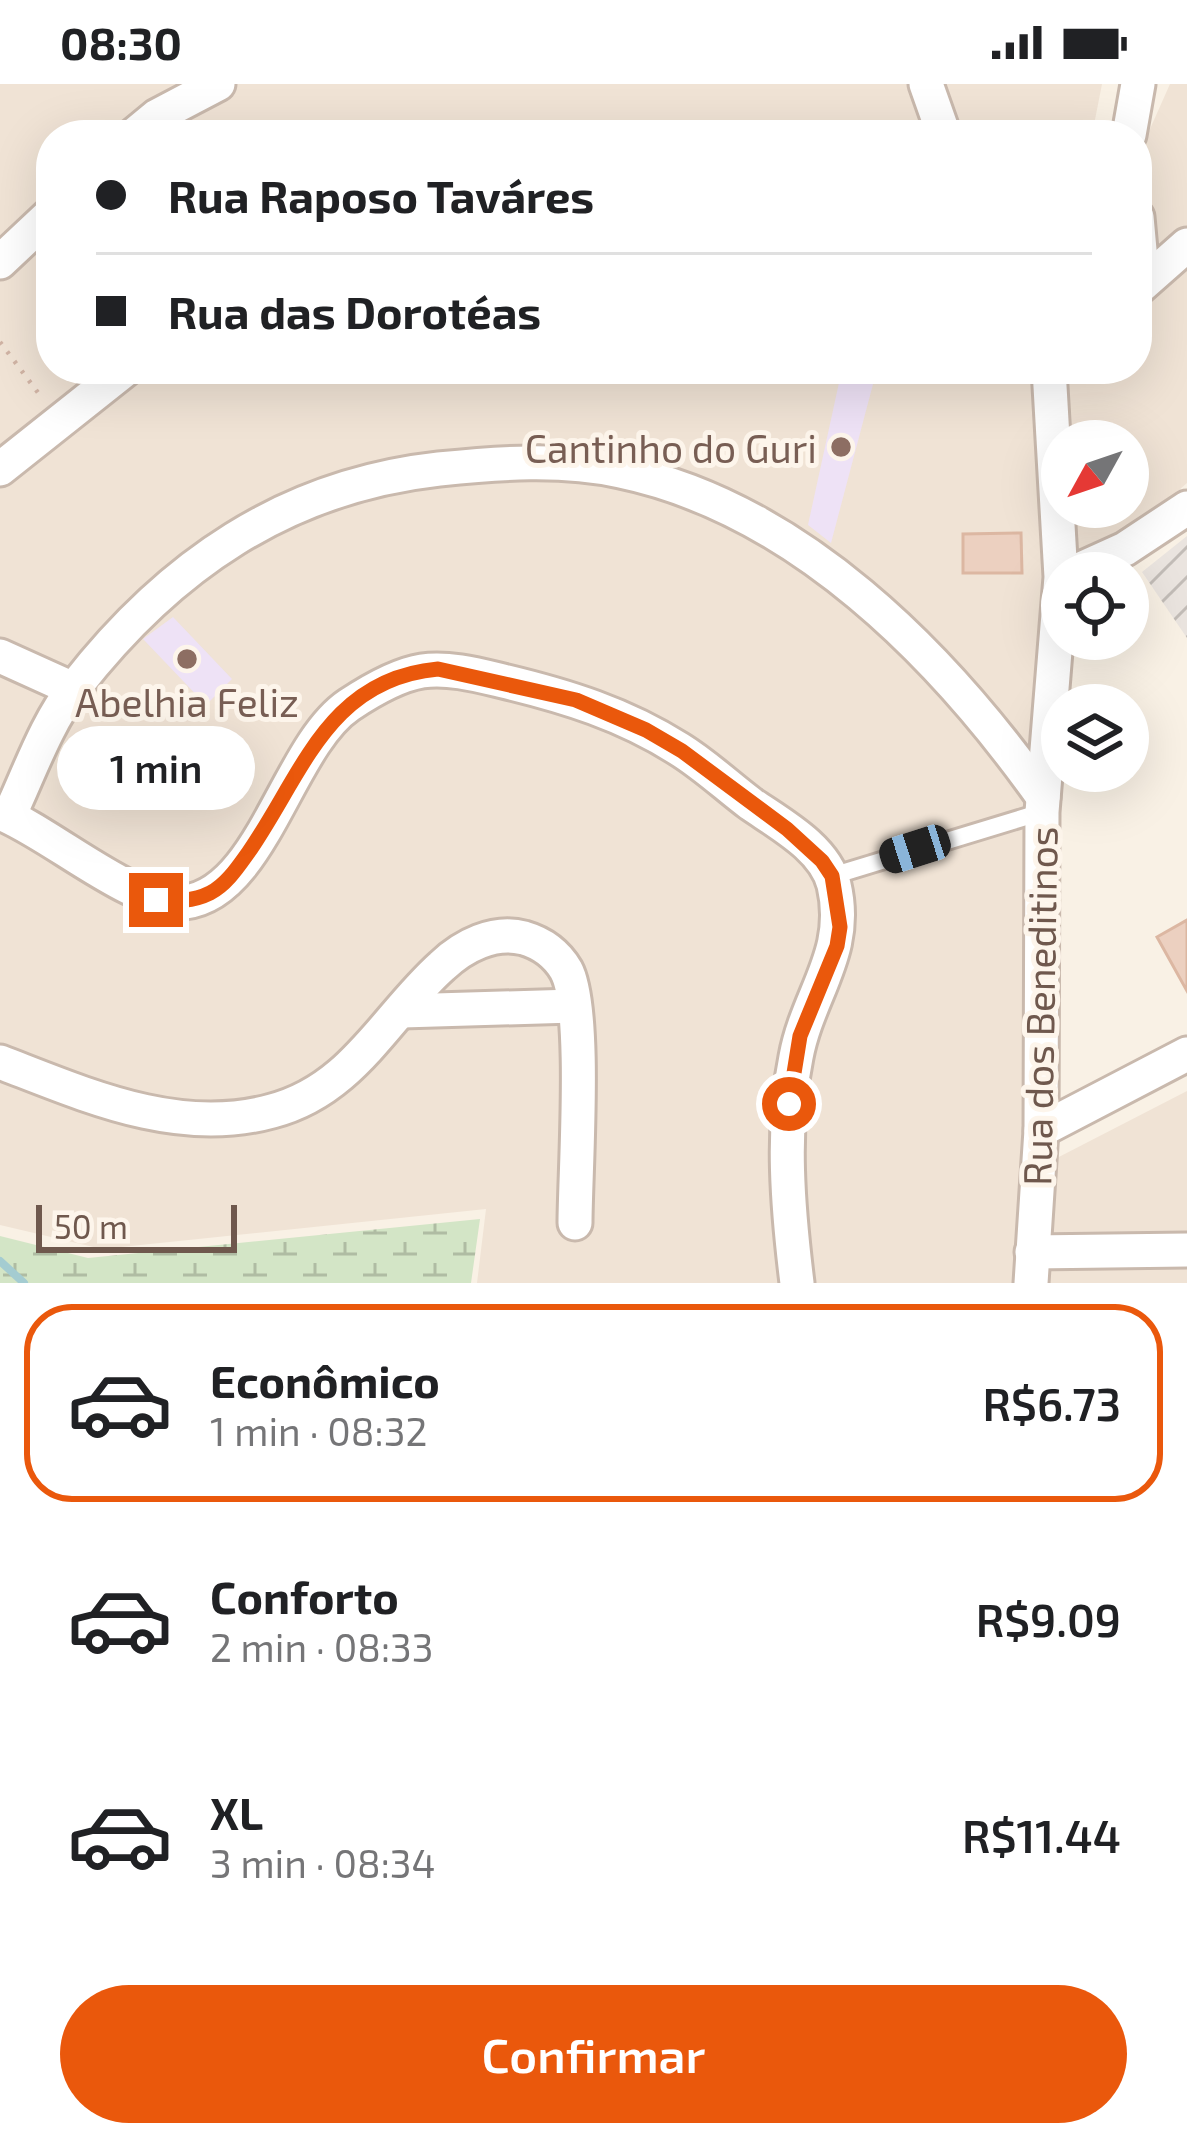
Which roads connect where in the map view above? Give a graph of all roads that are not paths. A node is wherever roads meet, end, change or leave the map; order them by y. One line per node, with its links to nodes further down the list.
1 (218, 84): 4 (street)
2 (926, 84): 5 (street)
3 (1138, 84): 6 (street)
4 (152, 120)
5 (939, 120)
6 (1132, 120)
7 (36, 228): 9 (street)
8 (1187, 245): 10 (street)
9 (0, 262)
10 (1152, 276)
11 (107, 384): 13 (street)
12 (1050, 384): 15 (street, Rua dos Beneditinos)
13 (0, 469)
14 (1187, 508): 16 (street)
15 (1060, 552)
16 (1118, 552)
17 (0, 656): 19 (street)
18 (1054, 660): 20 (street, Rua dos Beneditinos)
19 (73, 689): 20 (street); 21 (street)
20 (1043, 805): 22 (lane); 27 (street, Rua dos Beneditinos)
21 (5, 814): 22 (street)
22 (832, 876): 31 (street)
23 (574, 1006): 24 (street); 24 (street); 28 (street)
24 (402, 1011): 26 (street)
25 (1187, 1054): 27 (street)
26 (0, 1062)
27 (1041, 1130): 30 (street, Rua dos Beneditinos)
28 (575, 1223)
29 (1187, 1250): 30 (street)
30 (1031, 1267)
31 (797, 1283)

